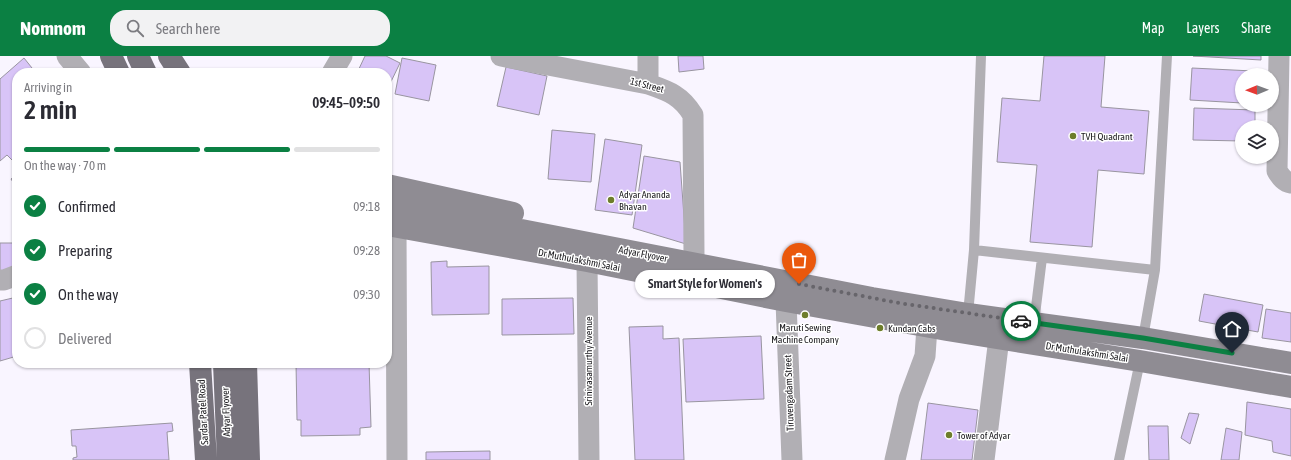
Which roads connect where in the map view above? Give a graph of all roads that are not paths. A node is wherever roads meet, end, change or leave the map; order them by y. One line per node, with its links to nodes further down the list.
1 (67, 56): 12 (street)
2 (111, 56): 13 (main road)
3 (138, 56): 14 (main road)
4 (169, 56): 15 (main road)
5 (342, 56): 16 (street)
6 (501, 56): 11 (street, 1st Street)
7 (648, 56): 17 (street)
8 (981, 56): 22 (lane)
9 (1168, 56): 27 (lane)
10 (1279, 56): 18 (street)
11 (549, 61): 17 (street, 1st Street)
12 (77, 68)
13 (117, 68)
14 (144, 68)
15 (177, 68)
16 (335, 68)
17 (648, 84): 23 (street, 1st Street)
18 (1286, 180)
19 (392, 186): 23 (main road)
20 (392, 205): 31 (main road, Adyar Flyover)
21 (392, 226): 25 (main road, Dr Muthulakshmi Salai)
22 (974, 250): 24 (lane); 32 (lane)
23 (694, 255): 31 (main road)
24 (1042, 258): 27 (lane); 33 (lane)
25 (587, 261): 30 (main road, Dr Muthulakshmi Salai); 47 (street, Srinivasamurthy Avenue)
26 (392, 265): 46 (street)
27 (1155, 270): 36 (lane)
28 (12, 277): 29 (street)
29 (0, 280)
30 (786, 301): 34 (main road, Dr Muthulakshmi Salai); 48 (street, Tiruvengadam Street)
31 (899, 303): 32 (main road)
32 (968, 314): 33 (main road)
33 (1034, 323): 36 (main road)
34 (927, 327): 35 (main road, Dr Muthulakshmi Salai); 49 (street)
35 (999, 338): 37 (main road, Dr Muthulakshmi Salai); 50 (street)
36 (1143, 338): 38 (main road)
37 (1140, 361): 42 (main road, Dr Muthulakshmi Salai); 51 (lane)
38 (1291, 363)
39 (200, 368): 43 (main road, Sardar Patel Road)
40 (224, 368): 44 (main road, Adyar Flyover)
41 (246, 368): 45 (main road)
42 (1291, 387)
43 (206, 460)
44 (228, 460)
45 (248, 460)
46 (397, 460)
47 (589, 460)
48 (792, 460)
49 (896, 460)
50 (984, 460)
51 (1119, 460)

